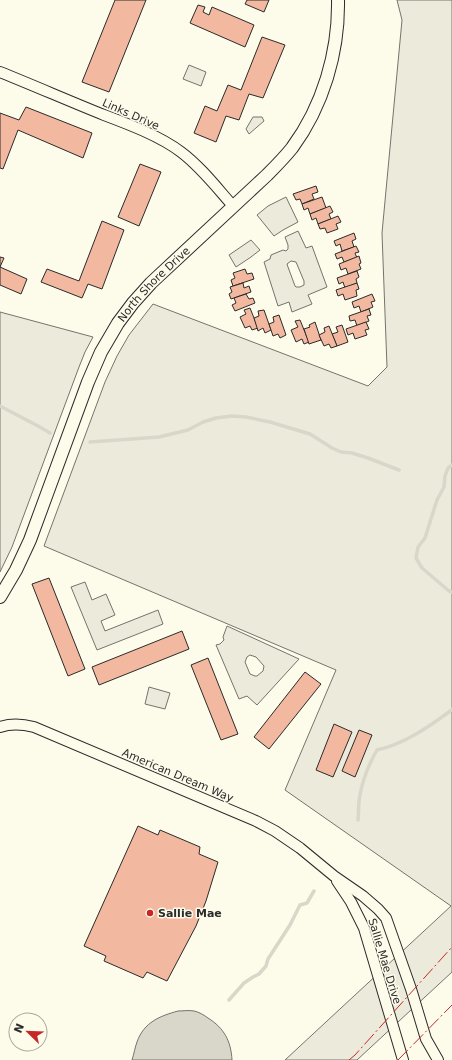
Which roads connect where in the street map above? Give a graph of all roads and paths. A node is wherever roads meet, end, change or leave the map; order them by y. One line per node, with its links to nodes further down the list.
1 (338, 0): 3 (street, North Shore Drive)
2 (0, 72): 3 (street, Links Drive)
3 (233, 206): 4 (street, North Shore Drive)
4 (0, 597)
5 (0, 727): 6 (street, American Dream Way)
6 (334, 876): 7 (street, Sallie Mae Drive); 8 (street, Sallie Mae Drive)
7 (403, 1060)
8 (438, 1060)

